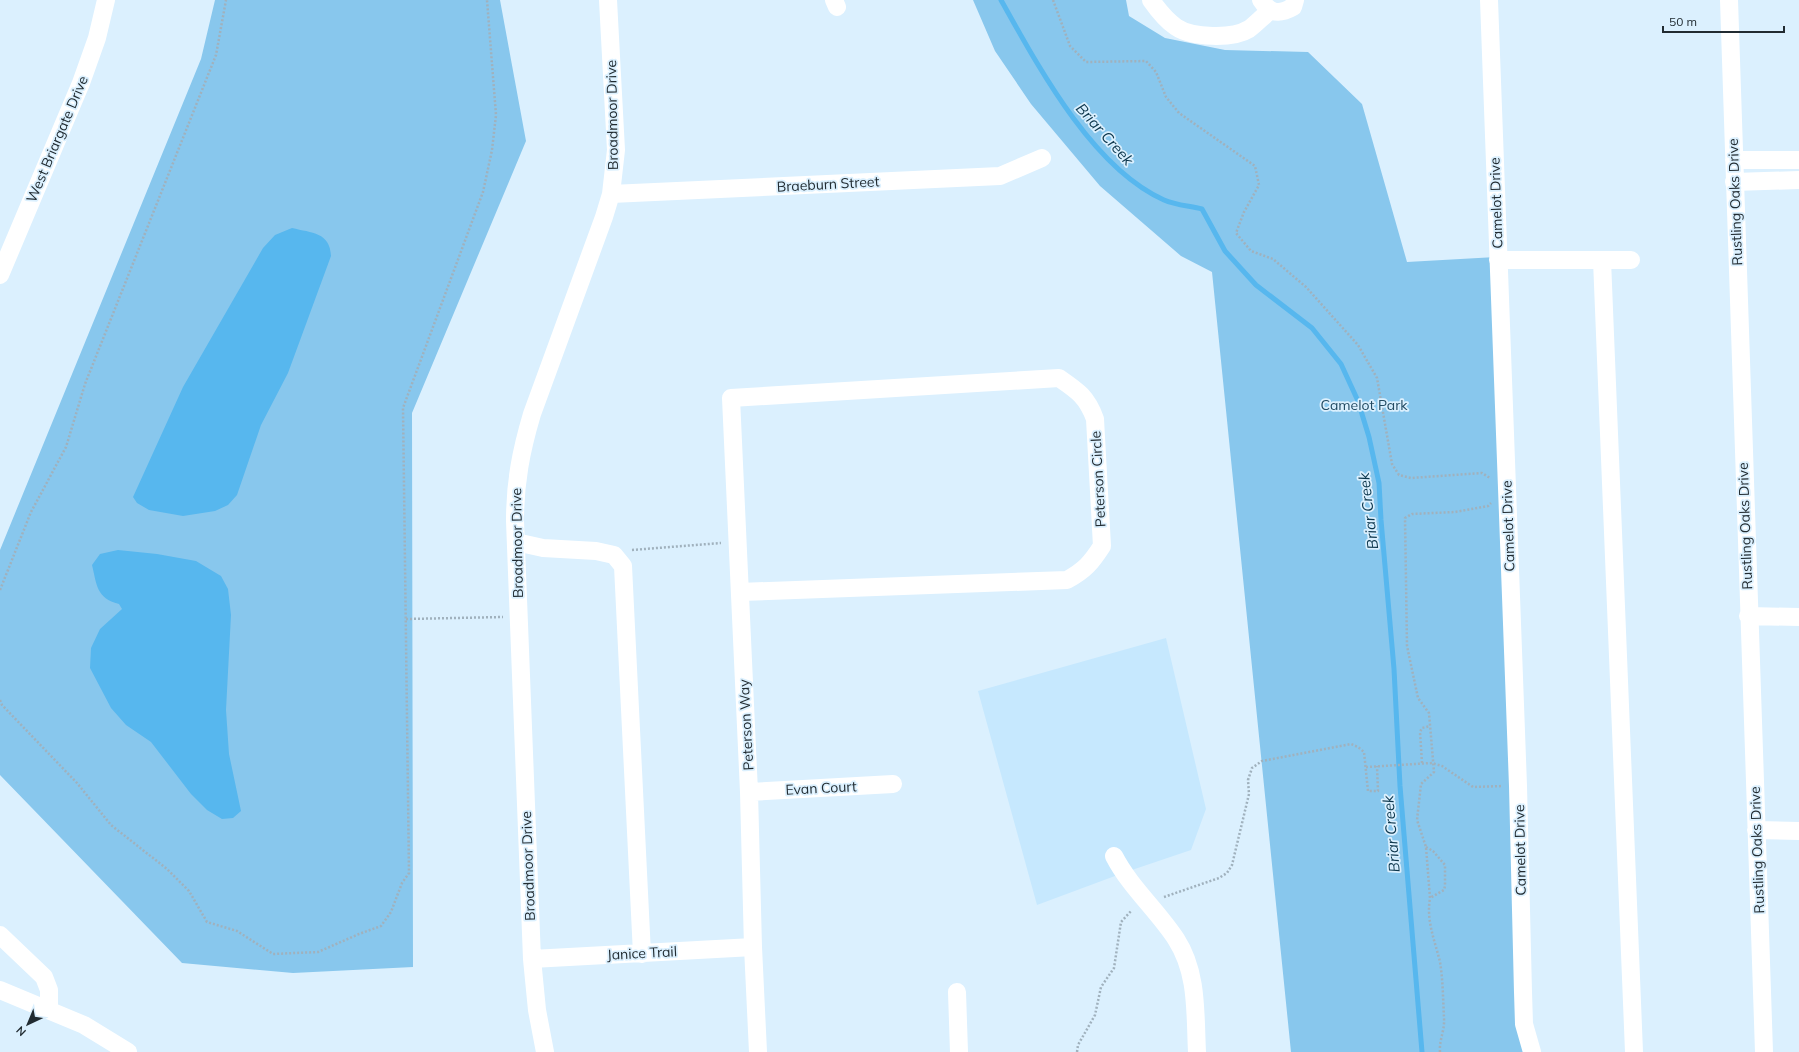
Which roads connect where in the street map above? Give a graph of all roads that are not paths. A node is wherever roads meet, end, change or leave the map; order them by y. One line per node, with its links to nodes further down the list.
1 (106, 0): 17 (street, West Briargate Drive)
2 (608, 0): 13 (street, Broadmoor Drive)
3 (1151, 0): 7 (street)
4 (1295, 0): 7 (street)
5 (1489, 0): 14 (street, Camelot Drive)
6 (1729, 0): 9 (street, Rustling Oaks Drive)
7 (1266, 5)
8 (1042, 158): 13 (street, Braeburn Street)
9 (1734, 160): 10 (street); 12 (street, Rustling Oaks Drive)
10 (1799, 160)
11 (1799, 180): 12 (street)
12 (1734, 182): 21 (street, Rustling Oaks Drive)
13 (611, 194): 19 (street, Broadmoor Drive)
14 (1498, 260): 15 (street); 40 (street, Camelot Drive)
15 (1602, 260): 16 (street); 41 (street)
16 (1631, 260)
17 (0, 275)
18 (731, 398): 20 (street, Peterson Way); 20 (street, Peterson Circle)
19 (516, 542): 30 (street); 31 (street, Broadmoor Drive)
20 (740, 592): 24 (street, Peterson Way)
21 (1748, 616): 22 (street); 25 (street, Rustling Oaks Drive)
22 (1799, 617)
23 (894, 784): 24 (street, Evan Court)
24 (749, 792): 29 (street, Peterson Way)
25 (1756, 830): 26 (street); 42 (street, Rustling Oaks Drive)
26 (1799, 832)
27 (1114, 856): 39 (street)
28 (0, 935): 34 (street)
29 (753, 947): 30 (street, Janice Trail); 37 (street, Peterson Way)
30 (642, 954): 31 (street, Janice Trail)
31 (532, 959): 36 (street, Broadmoor Drive)
32 (0, 990): 34 (street)
33 (957, 992): 38 (street)
34 (49, 1009): 35 (street)
35 (128, 1052)
36 (545, 1052)
37 (758, 1052)
38 (959, 1052)
39 (1197, 1052)
40 (1532, 1052)
41 (1634, 1052)
42 (1764, 1052)

